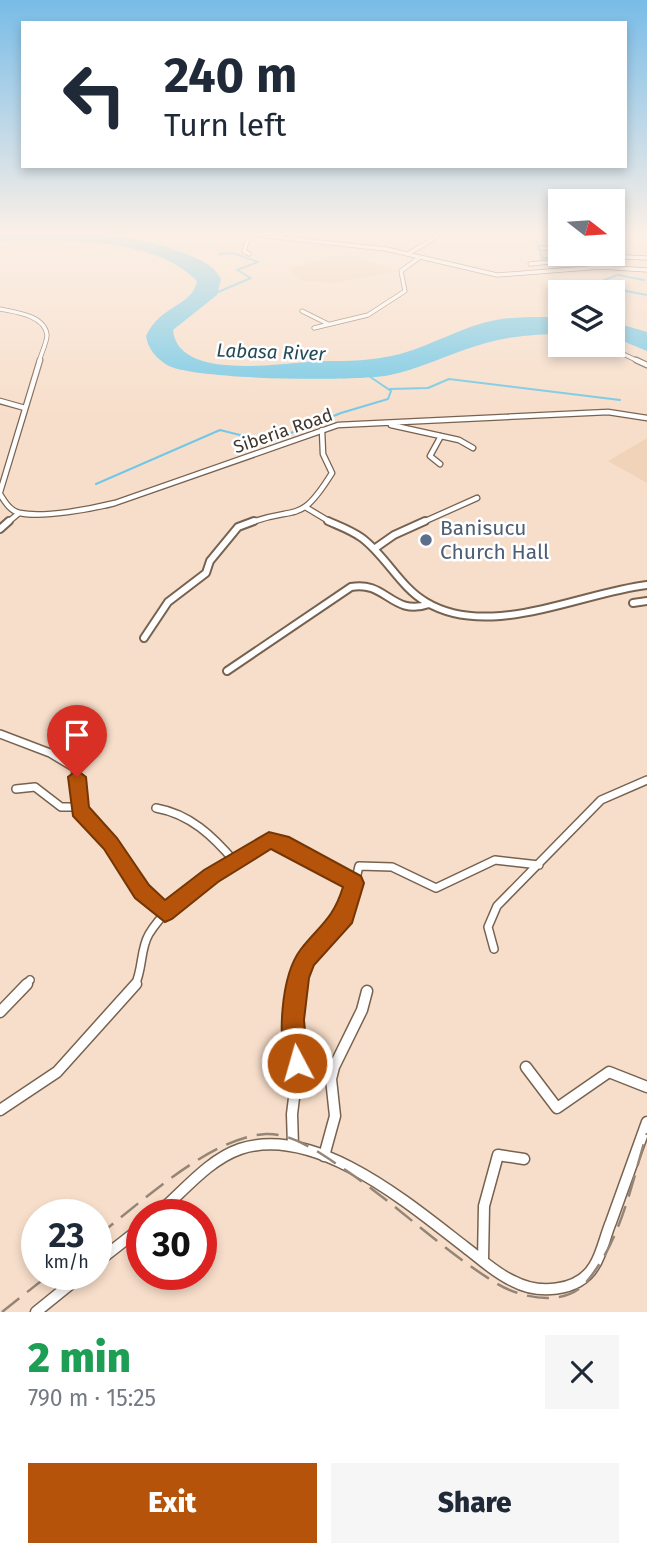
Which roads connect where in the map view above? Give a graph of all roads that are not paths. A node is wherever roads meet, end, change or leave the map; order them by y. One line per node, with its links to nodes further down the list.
1 (398, 295): 4 (street)
2 (0, 310): 9 (street)
3 (302, 311): 4 (street)
4 (330, 324): 5 (street)
5 (314, 328)
6 (625, 355): 7 (street)
7 (647, 365)
8 (0, 401): 9 (street)
9 (25, 408): 16 (street)
10 (647, 418): 11 (street, Siberia Road)
11 (387, 423): 12 (street, Siberia Road); 13 (street)
12 (322, 430): 20 (street); 21 (street, Siberia Road)
13 (442, 436): 14 (street); 17 (street)
14 (473, 447)
15 (1, 458): 16 (street)
16 (9, 462): 18 (street)
17 (440, 464)
18 (0, 493): 21 (street)
19 (477, 498): 23 (street)
20 (307, 508): 23 (street); 28 (street)
21 (19, 513): 22 (street)
22 (0, 529)
23 (374, 549): 27 (street)
24 (647, 585): 27 (street)
25 (647, 601): 26 (street)
26 (633, 603)
27 (429, 604): 29 (street)
28 (144, 638)
29 (227, 671)
30 (0, 734): 33 (street)
31 (647, 780): 36 (street)
32 (16, 789): 33 (street)
33 (80, 807): 38 (street)
34 (156, 808): 35 (street)
35 (235, 862): 37 (street); 38 (street)
36 (539, 865): 37 (street); 39 (street)
37 (354, 883): 47 (street)
38 (165, 913): 45 (street)
39 (494, 949)
40 (30, 980): 42 (street)
41 (367, 991): 48 (street)
42 (0, 1012)
43 (526, 1067): 44 (street)
44 (647, 1087)
45 (0, 1110)
46 (647, 1122): 53 (street)
47 (293, 1146): 48 (street); 50 (street)
48 (324, 1156): 53 (street)
49 (524, 1160): 53 (street)
50 (174, 1199)
51 (126, 1240): 52 (street)
52 (112, 1250)
53 (483, 1260)
54 (63, 1290): 55 (street)
55 (36, 1312)

